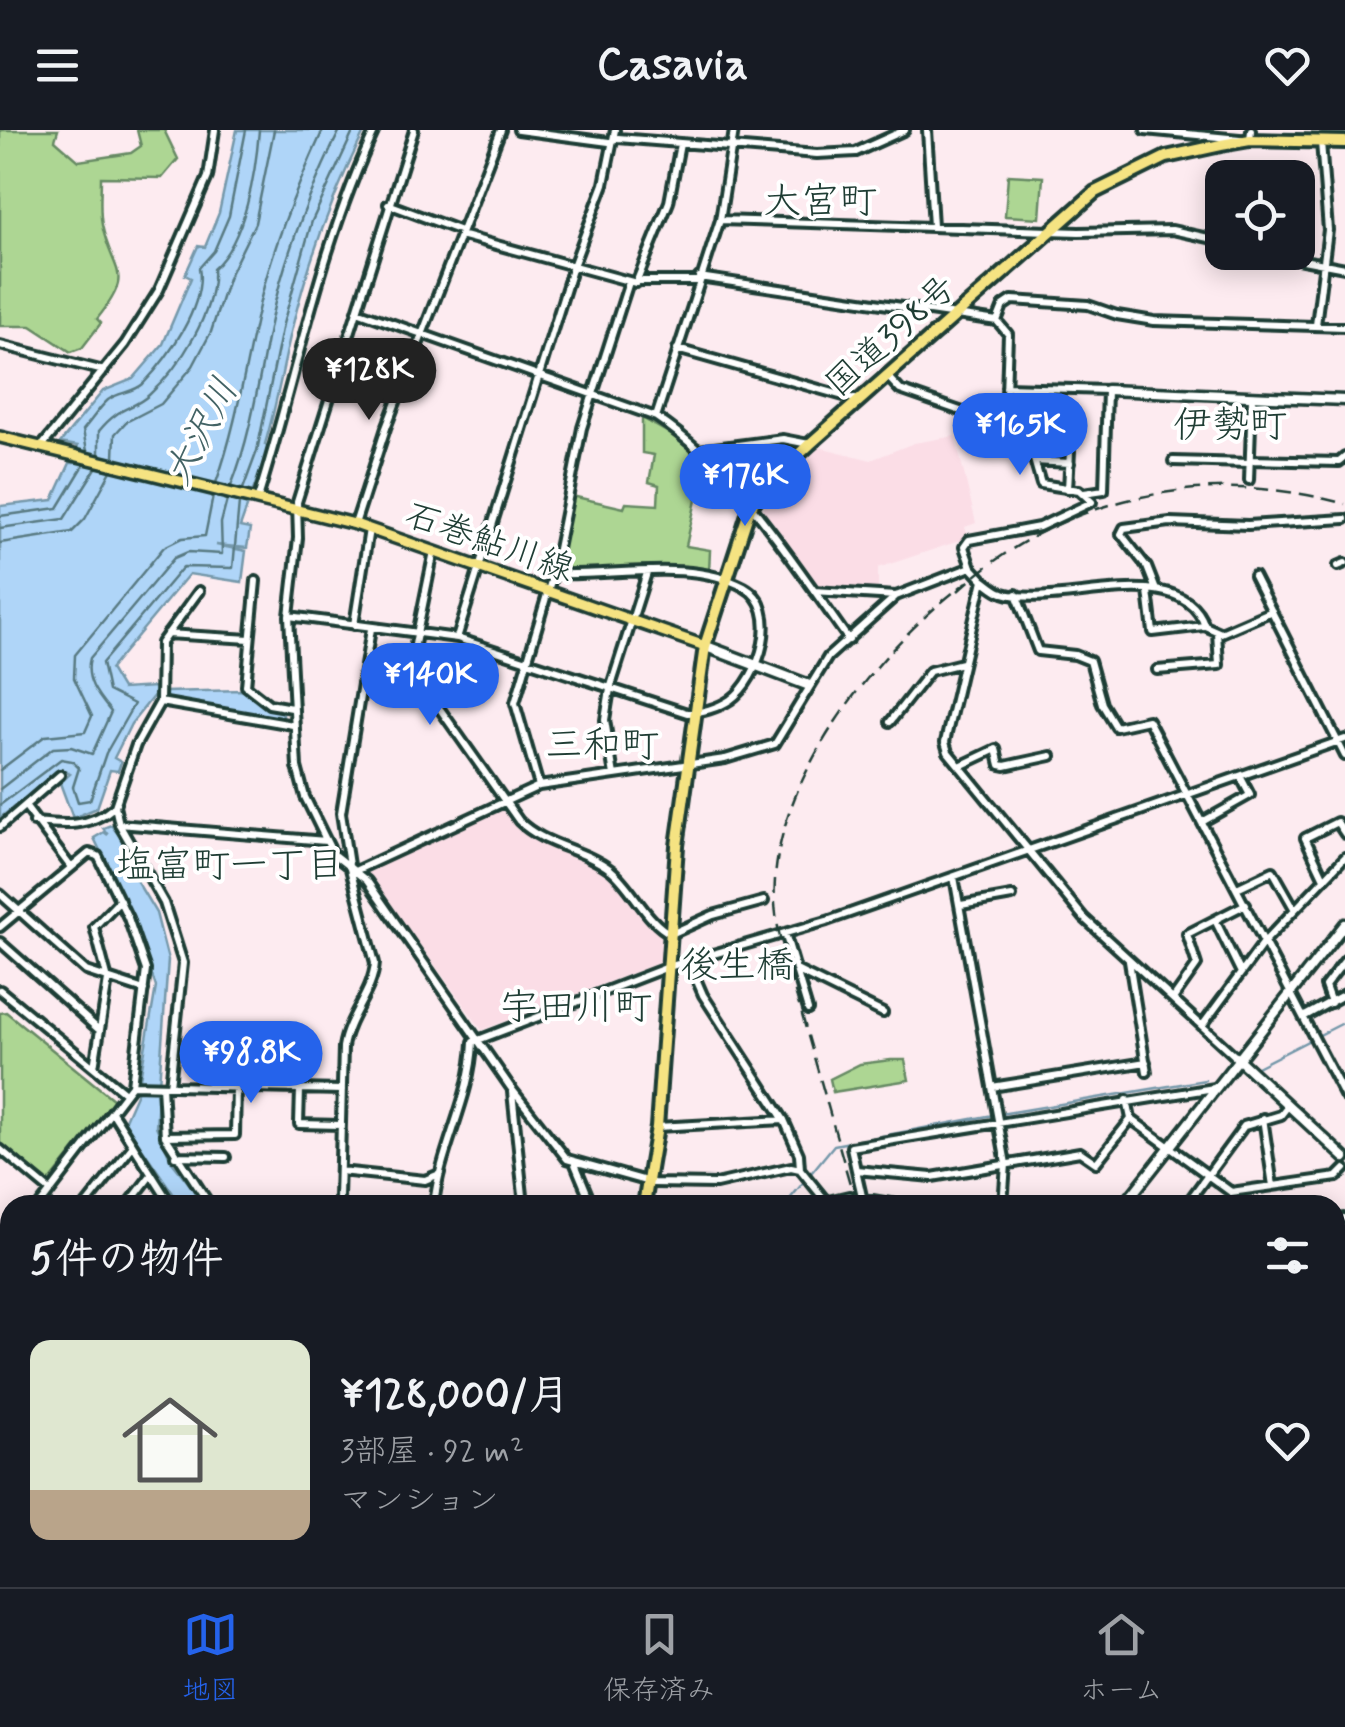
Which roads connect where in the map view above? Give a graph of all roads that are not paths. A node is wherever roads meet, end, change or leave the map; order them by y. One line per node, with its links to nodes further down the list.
1 (215, 130): 38 (street)
2 (375, 130): 62 (street)
3 (414, 130): 17 (street)
4 (501, 130): 21 (street)
5 (518, 130): 12 (street)
6 (615, 130): 12 (street)
7 (734, 130): 16 (street)
8 (906, 130): 16 (street)
9 (927, 130): 19 (street)
10 (1145, 130): 11 (street)
11 (1250, 135): 13 (highway, 国道398号); 20 (highway, 国道398号)
12 (614, 140): 15 (street); 23 (street)
13 (1321, 142): 14 (highway, 国道398号); 25 (street)
14 (1345, 142)
15 (680, 144): 16 (street); 28 (street)
16 (731, 149): 18 (street)
17 (388, 204): 21 (street); 30 (street)
18 (720, 220): 19 (street); 27 (street)
19 (934, 226): 20 (street)
20 (1048, 230): 22 (street); 31 (highway, 国道398号)
21 (460, 233): 23 (street); 35 (street)
22 (1205, 238)
23 (575, 264): 29 (street); 40 (street)
24 (1315, 265): 25 (street)
25 (1322, 267): 26 (street); 33 (street)
26 (1345, 268)
27 (698, 279): 28 (street); 31 (street); 37 (street)
28 (640, 280): 29 (street)
29 (630, 282): 43 (street)
30 (357, 311): 35 (street); 63 (street)
31 (955, 313): 32 (street); 39 (highway, 国道398号)
32 (997, 321): 33 (street); 41 (street)
33 (1316, 325): 34 (street)
34 (1345, 326)
35 (420, 336): 40 (street); 66 (street)
36 (0, 345): 38 (street)
37 (677, 349): 45 (street); 47 (street)
38 (104, 371): 51 (street)
39 (886, 376): 45 (highway, 国道398号); 48 (street)
40 (539, 379): 43 (street); 69 (street)
41 (1006, 387): 42 (street); 48 (street)
42 (1107, 390): 44 (street); 61 (street)
43 (593, 395): 47 (street); 72 (street)
44 (1252, 398): 46 (street); 58 (street)
45 (859, 400): 50 (highway, 国道398号)
46 (1345, 400)
47 (656, 418): 52 (street)
48 (1005, 425): 55 (street)
49 (0, 437): 51 (main road)
50 (810, 444): 52 (street); 64 (highway, 国道398号)
51 (42, 446): 62 (main road, 石巻鮎川線)
52 (698, 450): 64 (street)
53 (1070, 451): 57 (street)
54 (1345, 457): 58 (street)
55 (1035, 461): 57 (street); 60 (street)
56 (1174, 461): 58 (street)
57 (1070, 462): 60 (street)
58 (1250, 462): 59 (street)
59 (1250, 480)
60 (1068, 490): 61 (street)
61 (1083, 492): 70 (street)
62 (256, 498): 63 (main road, 石巻鮎川線)
63 (297, 507): 66 (main road, 石巻鮎川線); 84 (street)
64 (750, 508): 74 (highway, 国道398号); 79 (street)
65 (1345, 519): 80 (street)
66 (356, 524): 67 (main road, 石巻鮎川線)
67 (369, 528): 68 (main road, 石巻鮎川線); 86 (street)
68 (434, 550): 69 (main road, 石巻鮎川線); 91 (street)
69 (481, 566): 77 (main road, 石巻鮎川線); 92 (street)
70 (971, 568): 75 (street); 82 (street)
71 (647, 573): 72 (street); 74 (street); 85 (street)
72 (554, 574): 77 (street)
73 (1254, 576): 83 (street)
74 (724, 579): 95 (highway, 国道398号); 98 (street)
75 (983, 580): 81 (street); 97 (street)
76 (256, 581): 93 (street)
77 (547, 589): 85 (main road, 石巻鮎川線); 96 (street)
78 (198, 591): 90 (street)
79 (814, 591): 82 (street); 94 (street)
80 (1152, 591): 81 (street); 87 (street); 87 (street)
81 (1016, 594): 116 (street)
82 (896, 596): 94 (street)
83 (1272, 611): 89 (street); 107 (street)
84 (289, 616): 86 (street); 103 (street)
85 (632, 619): 95 (main road, 石巻鮎川線); 101 (street)
86 (354, 625): 88 (street)
87 (1205, 626): 89 (street)
88 (371, 629): 91 (street); 128 (street)
89 (1217, 632): 99 (street)
90 (167, 634): 93 (street); 102 (street)
91 (416, 636): 92 (street); 117 (street)
92 (457, 638): 96 (street)
93 (250, 639): 103 (street)
94 (849, 640): 100 (street)
95 (705, 646): 98 (main road); 104 (highway, 国道398号)
96 (524, 660): 101 (street); 115 (street)
97 (962, 663): 105 (street); 111 (street)
98 (754, 664): 100 (main road); 104 (street)
99 (1157, 670)
100 (808, 685): 110 (street)
101 (610, 689): 104 (street); 113 (street)
102 (160, 702): 106 (street); 119 (street)
103 (292, 708): 106 (street)
104 (693, 713): 110 (highway, 国道398号)
105 (890, 722)
106 (293, 725): 125 (street)
107 (1341, 741): 109 (street); 114 (street)
108 (1051, 756): 111 (street)
109 (1345, 756)
110 (686, 764): 113 (street); 146 (highway, 国道398号)
111 (960, 766): 126 (street)
112 (60, 775): 118 (street)
113 (614, 775): 115 (street)
114 (1240, 776): 116 (street); 121 (street)
115 (539, 786): 117 (street)
116 (1188, 793): 121 (street); 126 (street)
117 (504, 801): 130 (street); 146 (street)
118 (26, 806): 120 (street); 123 (street)
119 (114, 806): 120 (street); 122 (street)
120 (34, 822): 129 (street)
121 (1202, 822): 133 (street)
122 (120, 824): 125 (street); 175 (street)
123 (0, 827)
124 (1345, 834): 132 (street)
125 (327, 841): 128 (street)
126 (1027, 850): 131 (street); 150 (street)
127 (1345, 857): 132 (street)
128 (349, 864): 130 (street); 181 (street)
129 (70, 866): 136 (street); 141 (street)
130 (357, 870): 167 (street)
131 (954, 876): 139 (street); 145 (street)
132 (1323, 876): 140 (street)
133 (1237, 888): 138 (street); 140 (street)
134 (0, 894): 141 (street)
135 (1012, 896): 139 (street)
136 (120, 900): 155 (street); 158 (street)
137 (764, 901): 146 (street)
138 (1246, 904): 142 (street); 148 (street)
139 (961, 905): 177 (street)
140 (1294, 908): 148 (street)
141 (17, 910): 144 (street); 155 (street)
142 (1214, 920): 154 (street); 160 (street)
143 (1345, 924): 156 (street)
144 (0, 927)
145 (786, 933): 149 (street); 153 (street)
146 (672, 934): 152 (highway, 国道398号)
147 (0, 942): 166 (street)
148 (1264, 942): 154 (street); 156 (street)
149 (688, 960): 152 (street); 188 (street)
150 (1129, 960): 160 (street); 169 (street)
151 (1345, 960): 161 (street)
152 (668, 967): 167 (street); 192 (highway, 国道398号)
153 (796, 970): 162 (street); 163 (street)
154 (1241, 973): 165 (street)
155 (108, 980): 158 (street); 166 (street)
156 (1290, 989): 164 (street); 168 (street)
157 (0, 990): 170 (street)
158 (144, 990): 174 (street)
159 (1345, 994): 161 (street)
160 (1174, 1000): 165 (street)
161 (1331, 1003): 164 (street)
162 (808, 1010)
163 (883, 1012)
164 (1305, 1016): 173 (street)
165 (1202, 1026): 168 (street)
166 (99, 1030): 170 (street)
167 (478, 1040): 178 (street); 207 (street)
168 (1236, 1058): 179 (street); 185 (street)
169 (1146, 1062): 172 (street); 177 (street)
170 (94, 1067): 182 (street)
171 (1345, 1067): 173 (street)
172 (1148, 1072)
173 (1333, 1073): 183 (street)
174 (135, 1085): 175 (street); 182 (street)
175 (164, 1086): 176 (street); 193 (street)
176 (236, 1087): 180 (street); 193 (street)
177 (992, 1087): 190 (street)
178 (511, 1088): 200 (street); 220 (street)
179 (1214, 1088): 184 (street); 195 (street)
180 (300, 1089): 181 (street); 191 (street)
181 (342, 1090): 191 (street)
182 (124, 1092): 186 (street)
183 (1345, 1097)
184 (1127, 1100): 189 (street); 190 (street)
185 (1288, 1106): 187 (street); 199 (street)
186 (112, 1112): 194 (street); 211 (street)
187 (1263, 1118): 208 (street); 210 (street)
188 (784, 1120): 192 (street); 205 (street)
189 (1131, 1120): 195 (street); 201 (street)
190 (998, 1123): 201 (street); 203 (street)
191 (341, 1125): 204 (street)
192 (657, 1127): 209 (highway, 国道398号)
193 (165, 1136): 197 (street)
194 (132, 1146): 206 (street); 214 (street)
195 (1168, 1148): 208 (street); 226 (street)
196 (0, 1149): 211 (street)
197 (174, 1156): 198 (street); 217 (street)
198 (226, 1157)
199 (1345, 1158)
200 (575, 1163): 209 (street); 221 (street)
201 (1006, 1164): 203 (street); 225 (street)
202 (1345, 1169): 210 (street)
203 (856, 1170): 224 (street)
204 (340, 1171): 207 (street); 218 (street)
205 (803, 1173): 209 (street); 223 (street)
206 (151, 1175): 215 (street); 216 (street)
207 (438, 1175): 219 (street)
208 (1207, 1175): 212 (street); 227 (street)
209 (649, 1182): 222 (highway, 国道398号)
210 (1274, 1186): 212 (street)
211 (49, 1190): 213 (street)
212 (1231, 1192)
213 (46, 1195)
214 (94, 1195)
215 (136, 1195)
216 (164, 1195)
217 (203, 1195)
218 (338, 1195)
219 (435, 1195)
220 (523, 1195)
221 (588, 1195)
222 (646, 1195)
223 (821, 1195)
224 (862, 1195)
225 (1004, 1195)
226 (1132, 1195)
227 (1193, 1195)

